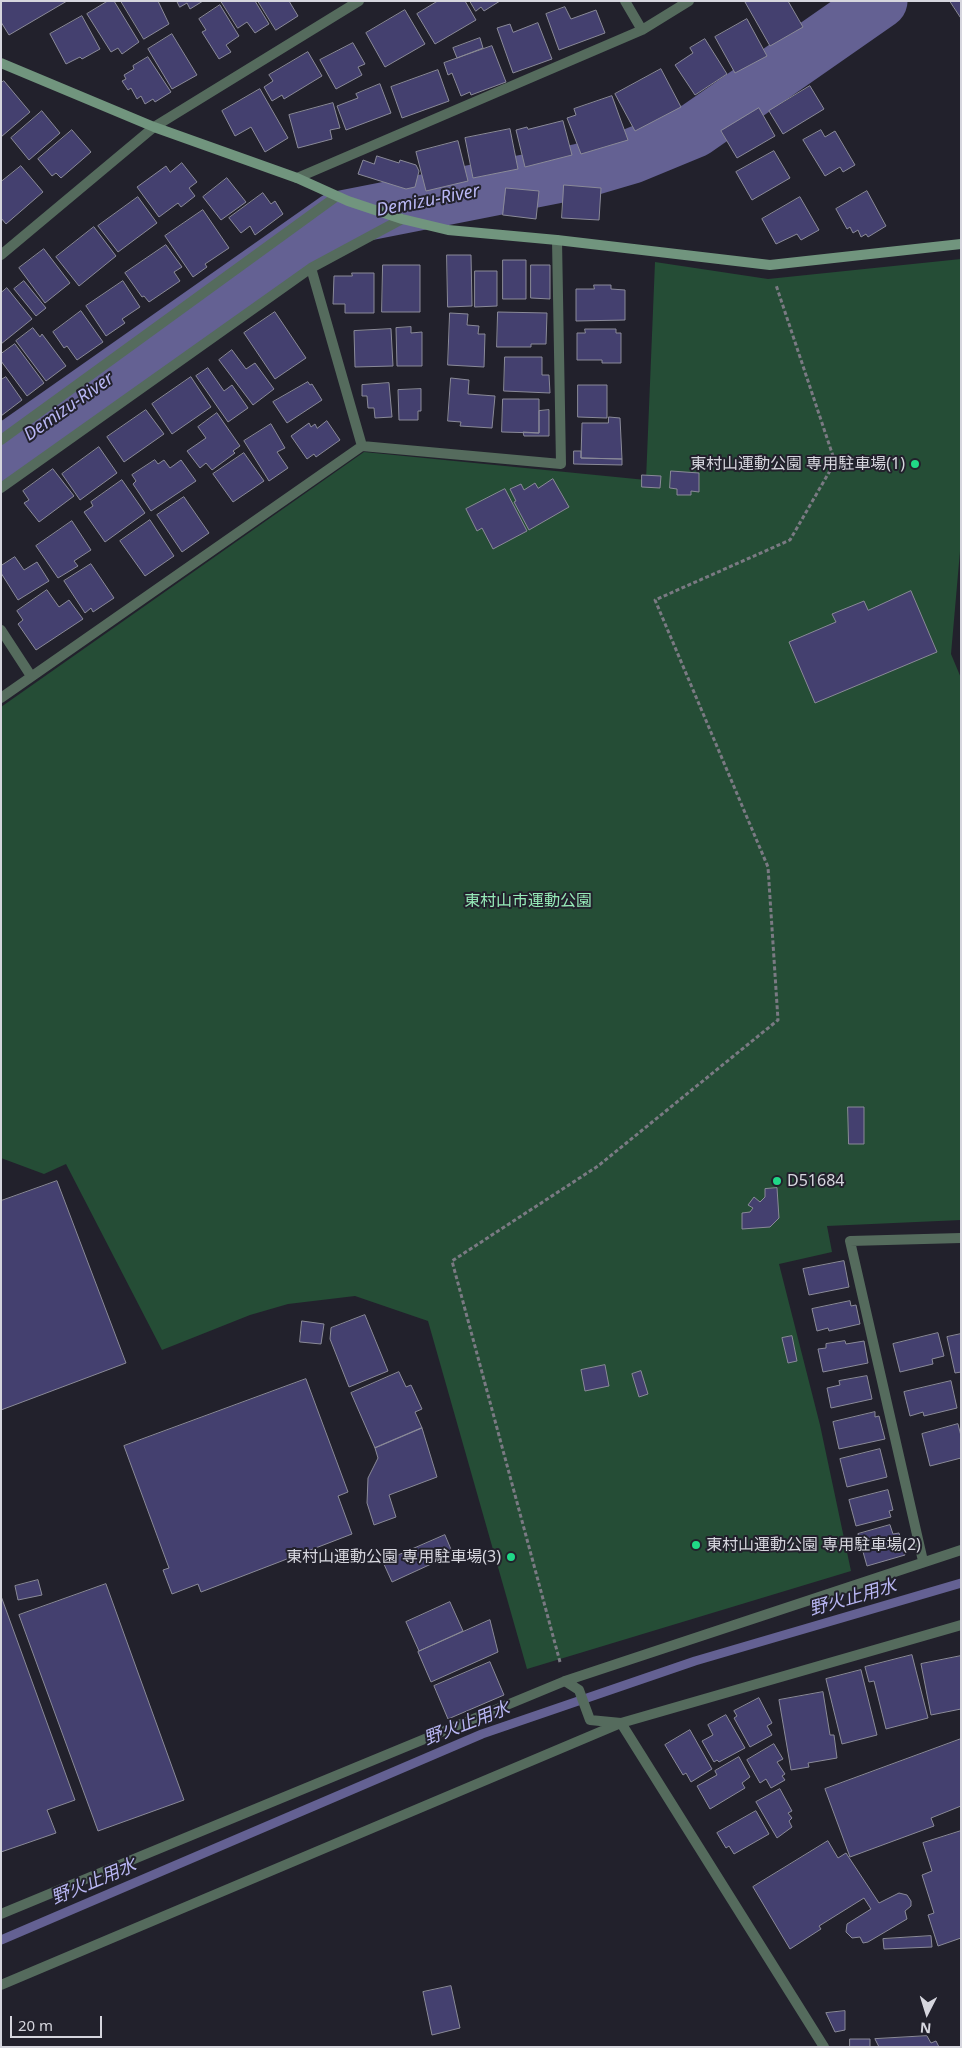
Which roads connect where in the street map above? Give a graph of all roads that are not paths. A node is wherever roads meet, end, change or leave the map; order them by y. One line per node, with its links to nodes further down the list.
1 (359, 1): 6 (street)
2 (625, 1): 4 (street)
3 (689, 1): 4 (street)
4 (642, 30): 7 (street)
5 (1, 63): 6 (street)
6 (154, 127): 7 (street); 12 (street)
7 (297, 178): 8 (street)
8 (337, 196): 9 (street); 14 (street)
9 (402, 219): 10 (street); 13 (street)
10 (557, 240): 11 (street); 15 (street)
11 (961, 244)
12 (1, 255)
13 (311, 268): 15 (street); 16 (street)
14 (1, 440)
15 (362, 446): 18 (street)
16 (1, 488)
17 (1, 630): 18 (street)
18 (31, 676): 19 (street)
19 (1, 698)
20 (961, 1238): 22 (street)
21 (961, 1550): 22 (street)
22 (923, 1561): 24 (street)
23 (961, 1625): 25 (street)
24 (565, 1681): 25 (street); 26 (street)
25 (622, 1723): 27 (street); 28 (street)
26 (1, 1914)
27 (1, 1985)
28 (824, 2047)

